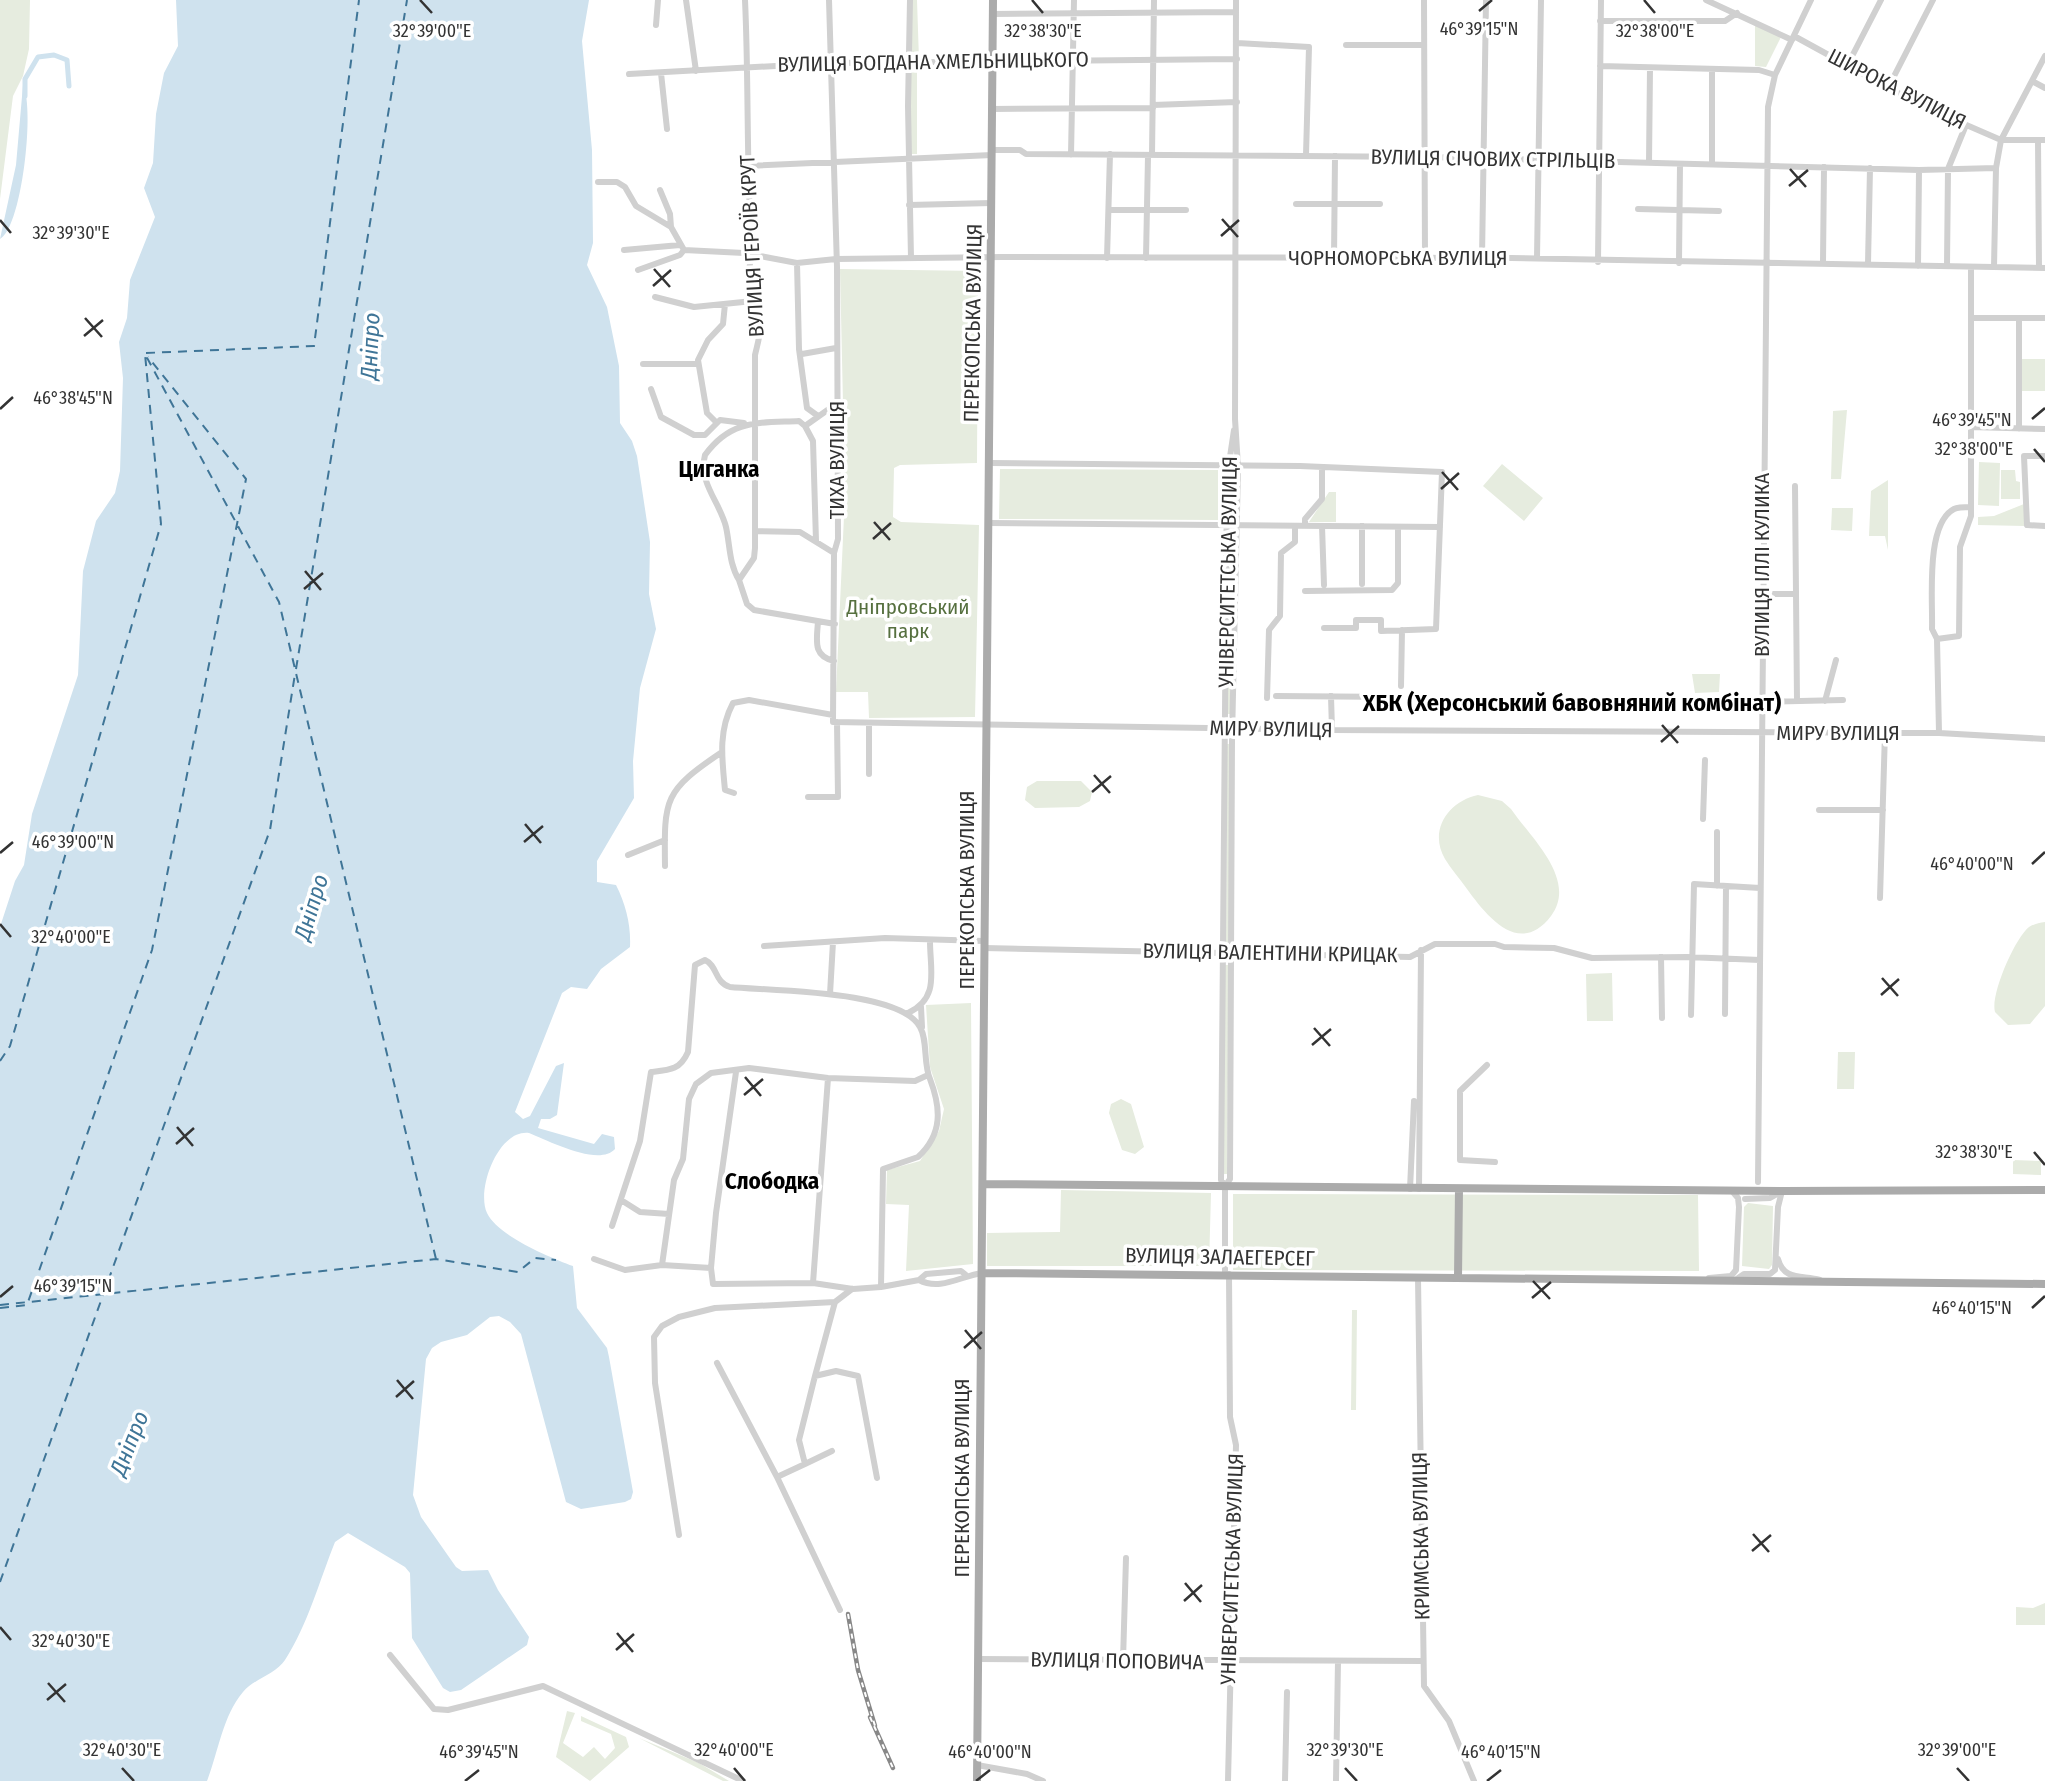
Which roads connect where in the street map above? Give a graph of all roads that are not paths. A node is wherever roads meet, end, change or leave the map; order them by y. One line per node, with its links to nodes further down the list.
1 (658, 0): 24 (street)
2 (686, 0): 41 (street)
3 (745, 0): 38 (street, ВУЛИЦЯ ГЕРОЇВ КРУТ)
4 (829, 0): 34 (street, ТИХА ВУЛИЦЯ)
5 (910, 0): 35 (street)
6 (993, 0): 22 (main road, ПЕРЕКОПСЬКА ВУЛИЦЯ)
7 (1074, 0): 18 (street)
8 (1154, 0): 19 (street)
9 (1237, 0): 20 (street, УНІВЕРСИТЕТСЬКА ВУЛИЦЯ)
10 (1424, 0): 28 (street)
11 (1486, 0): 65 (street)
12 (1541, 0): 66 (street)
13 (1601, 0): 23 (street)
14 (1706, 0): 21 (street, ШИРОКА ВУЛИЦЯ)
15 (1811, 0): 25 (street, ВУЛИЦЯ ІЛЛІ КУЛИКА)
16 (1881, 0): 37 (street)
17 (1933, 0): 46 (street)
18 (1074, 12): 19 (street); 22 (street); 30 (street)
19 (1154, 12): 20 (street); 31 (street)
20 (1236, 12): 26 (street, УНІВЕРСИТЕТСЬКА ВУЛИЦЯ)
21 (1737, 13): 23 (street); 25 (street, ШИРОКА ВУЛИЦЯ)
22 (992, 14): 33 (main road, ПЕРЕКОПСЬКА ВУЛИЦЯ)
23 (1600, 21): 36 (street)
24 (656, 25)
25 (1793, 38): 37 (street, ШИРОКА ВУЛИЦЯ); 44 (street, ВУЛИЦЯ ІЛЛІ КУЛИКА)
26 (1237, 43): 32 (street, УНІВЕРСИТЕТСЬКА ВУЛИЦЯ); 61 (street)
27 (1346, 45): 28 (street)
28 (1423, 45): 64 (street)
29 (2045, 56): 45 (street)
30 (1073, 58): 31 (street, ВУЛИЦЯ БОГДАНА ХМЕЛЬНИЦЬКОГО); 33 (street, ВУЛИЦЯ БОГДАНА ХМЕЛЬНИЦЬКОГО); 50 (street)
31 (1154, 58): 32 (street, ВУЛИЦЯ БОГДАНА ХМЕЛЬНИЦЬКОГО); 49 (street)
32 (1237, 59): 48 (street, УНІВЕРСИТЕТСЬКА ВУЛИЦЯ)
33 (992, 62): 35 (street, ВУЛИЦЯ БОГДАНА ХМЕЛЬНИЦЬКОГО); 51 (main road, ПЕРЕКОПСЬКА ВУЛИЦЯ)
34 (830, 63): 35 (street, ВУЛИЦЯ БОГДАНА ХМЕЛЬНИЦЬКОГО); 38 (street, ВУЛИЦЯ БОГДАНА ХМЕЛЬНИЦЬКОГО); 67 (street, ТИХА ВУЛИЦЯ)
35 (909, 64): 63 (street)
36 (1600, 66): 39 (street); 68 (street)
37 (1847, 66): 46 (street, ШИРОКА ВУЛИЦЯ)
38 (748, 68): 41 (street, ВУЛИЦЯ БОГДАНА ХМЕЛЬНИЦЬКОГО); 72 (street, ВУЛИЦЯ ГЕРОЇВ КРУТ)
39 (1650, 68): 40 (street); 69 (street)
40 (1712, 69): 44 (street); 71 (street)
41 (696, 71): 42 (street, ВУЛИЦЯ БОГДАНА ХМЕЛЬНИЦЬКОГО)
42 (661, 73): 43 (street, ВУЛИЦЯ БОГДАНА ХМЕЛЬНИЦЬКОГО); 53 (street)
43 (629, 74)
44 (1775, 75): 73 (street, ВУЛИЦЯ ІЛЛІ КУЛИКА)
45 (2032, 81): 47 (street); 54 (street)
46 (1888, 88): 52 (street, ШИРОКА ВУЛИЦЯ)
47 (2045, 88)
48 (1237, 102): 49 (street); 58 (street, УНІВЕРСИТЕТСЬКА ВУЛИЦЯ)
49 (1153, 106): 50 (street); 60 (street)
50 (1071, 108): 51 (street); 59 (street)
51 (991, 109): 56 (main road, ПЕРЕКОПСЬКА ВУЛИЦЯ)
52 (1966, 125): 54 (street, ШИРОКА ВУЛИЦЯ); 77 (street)
53 (667, 129)
54 (2001, 140): 55 (street); 76 (street)
55 (2042, 140): 80 (street)
56 (992, 153): 59 (street, ВУЛИЦЯ СІЧОВИХ СТРІЛЬЦІВ); 63 (street, ВУЛИЦЯ СІЧОВИХ СТРІЛЬЦІВ); 82 (main road, ПЕРЕКОПСЬКА ВУЛИЦЯ)
57 (1110, 154): 59 (street, ВУЛИЦЯ СІЧОВИХ СТРІЛЬЦІВ); 60 (street, ВУЛИЦЯ СІЧОВИХ СТРІЛЬЦІВ); 88 (street)
58 (1237, 154): 60 (street, ВУЛИЦЯ СІЧОВИХ СТРІЛЬЦІВ); 61 (street, ВУЛИЦЯ СІЧОВИХ СТРІЛЬЦІВ); 102 (street, УНІВЕРСИТЕТСЬКА ВУЛИЦЯ)
59 (1071, 155)
60 (1150, 155): 90 (street)
61 (1306, 155): 62 (street, ВУЛИЦЯ СІЧОВИХ СТРІЛЬЦІВ)
62 (1335, 156): 64 (street, ВУЛИЦЯ СІЧОВИХ СТРІЛЬЦІВ); 86 (street)
63 (909, 157): 67 (street, ВУЛИЦЯ СІЧОВИХ СТРІЛЬЦІВ); 85 (street)
64 (1424, 157): 65 (street, ВУЛИЦЯ СІЧОВИХ СТРІЛЬЦІВ); 103 (street)
65 (1484, 159): 66 (street, ВУЛИЦЯ СІЧОВИХ СТРІЛЬЦІВ); 104 (street)
66 (1539, 160): 68 (street, ВУЛИЦЯ СІЧОВИХ СТРІЛЬЦІВ); 105 (street)
67 (834, 162): 72 (street, ВУЛИЦЯ СІЧОВИХ СТРІЛЬЦІВ); 106 (street, ТИХА ВУЛИЦЯ)
68 (1599, 162): 69 (street, ВУЛИЦЯ СІЧОВИХ СТРІЛЬЦІВ); 108 (street)
69 (1648, 163): 70 (street, ВУЛИЦЯ СІЧОВИХ СТРІЛЬЦІВ)
70 (1680, 164): 71 (street, ВУЛИЦЯ СІЧОВИХ СТРІЛЬЦІВ); 91 (street)
71 (1712, 164): 73 (street, ВУЛИЦЯ СІЧОВИХ СТРІЛЬЦІВ)
72 (746, 166): 97 (street, ВУЛИЦЯ ГЕРОЇВ КРУТ)
73 (1766, 167): 74 (street, ВУЛИЦЯ СІЧОВИХ СТРІЛЬЦІВ); 112 (street, ВУЛИЦЯ ІЛЛІ КУЛИКА)
74 (1824, 167): 75 (street, ВУЛИЦЯ СІЧОВИХ СТРІЛЬЦІВ); 111 (street)
75 (1870, 168): 78 (street, ВУЛИЦЯ СІЧОВИХ СТРІЛЬЦІВ); 113 (street)
76 (1996, 168): 77 (street, ВУЛИЦЯ СІЧОВИХ СТРІЛЬЦІВ); 117 (street)
77 (1948, 169): 78 (street, ВУЛИЦЯ СІЧОВИХ СТРІЛЬЦІВ); 115 (street)
78 (1919, 170): 114 (street)
79 (598, 182): 94 (street)
80 (2042, 182): 93 (street)
81 (660, 190): 94 (street)
82 (992, 203): 85 (street); 98 (main road, ПЕРЕКОПСЬКА ВУЛИЦЯ)
83 (1296, 204): 86 (street)
84 (1380, 204): 86 (street)
85 (909, 205): 99 (street)
86 (1335, 205): 107 (street)
87 (1638, 209): 91 (street)
88 (1109, 210): 90 (street); 100 (street)
89 (1186, 210): 90 (street)
90 (1147, 211): 101 (street)
91 (1679, 211): 92 (street); 110 (street)
92 (1719, 211)
93 (2042, 224): 118 (street)
94 (671, 227): 95 (street)
95 (682, 247): 96 (street, ЧОРНОМОРСЬКА ВУЛИЦЯ); 97 (street, ЧОРНОМОРСЬКА ВУЛИЦЯ); 119 (street)
96 (624, 250)
97 (752, 256): 109 (street, ЧОРНОМОРСЬКА ВУЛИЦЯ); 121 (street, ВУЛИЦЯ ГЕРОЇВ КРУТ)
98 (990, 257): 99 (street, ЧОРНОМОРСЬКА ВУЛИЦЯ); 100 (street, ЧОРНОМОРСЬКА ВУЛИЦЯ); 142 (main road, ПЕРЕКОПСЬКА ВУЛИЦЯ)
99 (911, 258): 106 (street, ЧОРНОМОРСЬКА ВУЛИЦЯ)
100 (1107, 258): 101 (street, ЧОРНОМОРСЬКА ВУЛИЦЯ)
101 (1146, 258): 102 (street, ЧОРНОМОРСЬКА ВУЛИЦЯ)
102 (1238, 258): 107 (street, ЧОРНОМОРСЬКА ВУЛИЦЯ); 133 (street, УНІВЕРСИТЕТСЬКА ВУЛИЦЯ)
103 (1425, 258): 104 (street, ЧОРНОМОРСЬКА ВУЛИЦЯ); 107 (street, ЧОРНОМОРСЬКА ВУЛИЦЯ)
104 (1482, 258): 105 (street, ЧОРНОМОРСЬКА ВУЛИЦЯ)
105 (1537, 258): 108 (street, ЧОРНОМОРСЬКА ВУЛИЦЯ)
106 (836, 259): 109 (street, ЧОРНОМОРСЬКА ВУЛИЦЯ); 126 (street, ТИХА ВУЛИЦЯ)
107 (1334, 259)
108 (1598, 262): 110 (street, ЧОРНОМОРСЬКА ВУЛИЦЯ)
109 (797, 263): 127 (street, ТИХА ВУЛИЦЯ)
110 (1679, 263): 112 (street, ЧОРНОМОРСЬКА ВУЛИЦЯ)
111 (1823, 263): 112 (street, ЧОРНОМОРСЬКА ВУЛИЦЯ); 113 (street, ЧОРНОМОРСЬКА ВУЛИЦЯ)
112 (1765, 264): 165 (street, ВУЛИЦЯ ІЛЛІ КУЛИКА)
113 (1868, 264): 114 (street, ЧОРНОМОРСЬКА ВУЛИЦЯ)
114 (1918, 266): 115 (street, ЧОРНОМОРСЬКА ВУЛИЦЯ)
115 (1947, 266): 116 (street, ЧОРНОМОРСЬКА ВУЛИЦЯ)
116 (1971, 267): 117 (street, ЧОРНОМОРСЬКА ВУЛИЦЯ); 123 (street)
117 (1994, 267): 118 (street, ЧОРНОМОРСЬКА ВУЛИЦЯ)
118 (2042, 268)
119 (638, 270)
120 (655, 297): 122 (street)
121 (752, 301): 122 (street); 135 (street, ВУЛИЦЯ ГЕРОЇВ КРУТ)
122 (725, 304): 128 (street)
123 (1972, 317): 124 (street); 138 (street)
124 (2019, 318): 125 (street); 139 (street)
125 (2045, 318)
126 (836, 348): 127 (street); 131 (street, ТИХА ВУЛИЦЯ)
127 (802, 354): 132 (street, ТИХА ВУЛИЦЯ)
128 (698, 364): 129 (street); 134 (street)
129 (643, 365)
130 (651, 389): 134 (street)
131 (836, 404): 132 (street); 160 (street, ТИХА ВУЛИЦЯ)
132 (818, 416): 137 (street)
133 (1236, 419): 143 (street, УНІВЕРСИТЕТСЬКА ВУЛИЦЯ); 144 (street, УНІВЕРСИТЕТСЬКА ВУЛИЦЯ)
134 (715, 421): 136 (street)
135 (755, 422): 136 (street); 137 (street); 158 (street, ВУЛИЦЯ ГЕРОЇВ КРУТ)
136 (744, 423): 161 (street)
137 (805, 426): 159 (street, ТИХА ВУЛИЦЯ)
138 (1970, 427): 139 (street); 147 (street)
139 (2019, 429): 140 (street)
140 (2045, 429)
141 (2045, 457): 155 (street)
142 (990, 463): 143 (street); 148 (main road, ПЕРЕКОПСЬКА ВУЛИЦЯ)
143 (1227, 466): 144 (street); 149 (street, УНІВЕРСИТЕТСЬКА ВУЛИЦЯ)
144 (1238, 467): 145 (street); 150 (street, УНІВЕРСИТЕТСЬКА ВУЛИЦЯ)
145 (1322, 467): 152 (street); 157 (street)
146 (1794, 486): 166 (street)
147 (1971, 507): 171 (street); 171 (street)
148 (989, 523): 149 (street); 185 (main road, ПЕРЕКОПСЬКА ВУЛИЦЯ)
149 (1227, 524): 150 (street); 186 (street, УНІВЕРСИТЕТСЬКА ВУЛИЦЯ)
150 (1237, 524): 151 (street); 186 (street, УНІВЕРСИТЕТСЬКА ВУЛИЦЯ)
151 (1295, 526): 152 (street); 178 (street)
152 (1305, 526): 153 (street)
153 (1322, 526): 154 (street); 163 (street)
154 (1362, 526): 156 (street); 162 (street)
155 (2045, 526)
156 (1398, 527): 157 (street); 164 (street)
157 (1440, 527): 170 (street)
158 (756, 531): 159 (street); 161 (street, ВУЛИЦЯ ГЕРОЇВ КРУТ)
159 (816, 541): 160 (street)
160 (834, 553): 168 (street, ТИХА ВУЛИЦЯ)
161 (739, 580): 167 (street)
162 (1362, 584)
163 (1324, 585)
164 (1305, 591)
165 (1762, 594): 166 (street); 182 (street, ВУЛИЦЯ ІЛЛІ КУЛИКА)
166 (1796, 594): 180 (street)
167 (818, 621): 168 (street); 173 (street)
168 (835, 624): 173 (street, ТИХА ВУЛИЦЯ)
169 (1324, 628): 170 (street)
170 (1402, 631): 174 (street)
171 (1937, 639): 190 (street)
172 (1836, 660): 181 (street)
173 (834, 661): 183 (street, ТИХА ВУЛИЦЯ)
174 (1401, 686)
175 (1276, 696): 176 (street)
176 (1331, 696): 177 (street); 187 (street)
177 (1398, 697)
178 (1268, 698)
179 (1843, 700): 181 (street)
180 (1797, 701): 181 (street); 182 (street)
181 (1825, 701)
182 (1762, 702): 189 (street, ВУЛИЦЯ ІЛЛІ КУЛИКА)
183 (834, 720): 184 (street, МИРУ ВУЛИЦЯ); 192 (street, МИРУ ВУЛИЦЯ); 196 (street, ТИХА ВУЛИЦЯ)
184 (869, 723): 185 (street, МИРУ ВУЛИЦЯ); 194 (street)
185 (986, 724): 186 (street, МИРУ ВУЛИЦЯ); 210 (main road, ПЕРЕКОПСЬКА ВУЛИЦЯ)
186 (1229, 727): 187 (street, МИРУ ВУЛИЦЯ); 213 (street, УНІВЕРСИТЕТСЬКА ВУЛИЦЯ); 214 (street, УНІВЕРСИТЕТСЬКА ВУЛИЦЯ)
187 (1332, 730): 189 (street, МИРУ ВУЛИЦЯ)
188 (1885, 732): 189 (street, МИРУ ВУЛИЦЯ); 190 (street, МИРУ ВУЛИЦЯ); 198 (street)
189 (1762, 733): 206 (street, ВУЛИЦЯ ІЛЛІ КУЛИКА)
190 (1939, 733): 191 (street, МИРУ ВУЛИЦЯ)
191 (2045, 739)
192 (722, 752): 195 (street); 201 (street)
193 (1705, 760): 199 (street)
194 (869, 774)
195 (734, 793)
196 (808, 797)
197 (1819, 810): 198 (street)
198 (1882, 810): 207 (street)
199 (1703, 819)
200 (1717, 832): 204 (street)
201 (665, 841): 202 (street); 203 (street)
202 (628, 855)
203 (665, 866)
204 (1717, 886): 205 (street); 216 (street)
205 (1726, 886): 206 (street); 217 (street)
206 (1760, 888): 218 (street, ВУЛИЦЯ ІЛЛІ КУЛИКА)
207 (1880, 898)
208 (930, 941): 209 (street, ВУЛИЦЯ ВАЛЕНТИНИ КРИЦАК); 210 (street, ВУЛИЦЯ ВАЛЕНТИНИ КРИЦАК); 220 (street)
209 (833, 942): 211 (street, ВУЛИЦЯ ВАЛЕНТИНИ КРИЦАК); 219 (street)
210 (984, 944): 213 (street, ВУЛИЦЯ ВАЛЕНТИНИ КРИЦАК); 233 (main road, ПЕРЕКОПСЬКА ВУЛИЦЯ)
211 (764, 946)
212 (1420, 950): 214 (street, ВУЛИЦЯ ВАЛЕНТИНИ КРИЦАК); 215 (street, ВУЛИЦЯ ВАЛЕНТИНИ КРИЦАК); 235 (street)
213 (1223, 953): 214 (street, ВУЛИЦЯ ВАЛЕНТИНИ КРИЦАК); 234 (street, УНІВЕРСИТЕТСЬКА ВУЛИЦЯ)
214 (1232, 954): 234 (street, УНІВЕРСИТЕТСЬКА ВУЛИЦЯ)
215 (1661, 957): 216 (street, ВУЛИЦЯ ВАЛЕНТИНИ КРИЦАК); 224 (street)
216 (1692, 957): 217 (street, ВУЛИЦЯ ВАЛЕНТИНИ КРИЦАК); 223 (street)
217 (1726, 959): 218 (street, ВУЛИЦЯ ВАЛЕНТИНИ КРИЦАК); 222 (street)
218 (1760, 960): 232 (street, ВУЛИЦЯ ІЛЛІ КУЛИКА)
219 (830, 994): 221 (street); 242 (street)
220 (921, 1007): 221 (street); 225 (street)
221 (908, 1013): 225 (street)
222 (1725, 1014)
223 (1691, 1015)
224 (1662, 1017)
225 (922, 1029): 228 (street)
226 (1487, 1065): 231 (street)
227 (736, 1072): 229 (street); 245 (street); 251 (street)
228 (928, 1075): 229 (street); 263 (street)
229 (828, 1078): 261 (street)
230 (1414, 1101): 235 (street)
231 (1495, 1161)
232 (1758, 1182): 240 (street); 241 (street)
233 (983, 1184): 234 (main road); 252 (main road, ПЕРЕКОПСЬКА ВУЛИЦЯ)
234 (1225, 1186): 235 (main road); 253 (street, УНІВЕРСИТЕТСЬКА ВУЛИЦЯ)
235 (1415, 1189): 236 (main road)
236 (1459, 1189): 238 (main road); 256 (main road)
237 (2045, 1190): 239 (main road)
238 (1732, 1191): 240 (main road); 243 (street)
239 (1782, 1192): 241 (main road); 244 (street)
240 (1747, 1195): 241 (main road); 243 (street)
241 (1768, 1195): 244 (street)
242 (621, 1200): 245 (street); 246 (street)
243 (1739, 1207): 249 (street)
244 (1778, 1207): 247 (street)
245 (669, 1214): 250 (street)
246 (612, 1226)
247 (1777, 1256): 254 (street); 260 (street)
248 (594, 1259): 250 (street)
249 (1738, 1261): 254 (street); 257 (street)
250 (662, 1265): 251 (street)
251 (711, 1268): 261 (street)
252 (982, 1273): 253 (main road, ВУЛИЦЯ ЗАЛАЕГЕРСЕГ); 263 (street); 276 (main road, ПЕРЕКОПСЬКА ВУЛИЦЯ)
253 (1227, 1274): 255 (main road, ВУЛИЦЯ ЗАЛАЕГЕРСЕГ); 280 (street, УНІВЕРСИТЕТСЬКА ВУЛИЦЯ)
254 (1744, 1275): 258 (street); 259 (street)
255 (1418, 1278): 256 (main road, ВУЛИЦЯ ЗАЛАЕГЕРСЕГ); 279 (street, КРИМСЬКА ВУЛИЦЯ)
256 (1458, 1278): 257 (main road, ВУЛИЦЯ ЗАЛАЕГЕРСЕГ)
257 (1703, 1279): 258 (main road, ВУЛИЦЯ ЗАЛАЕГЕРСЕГ)
258 (1734, 1281): 259 (main road, ВУЛИЦЯ ЗАЛАЕГЕРСЕГ)
259 (1752, 1281): 260 (main road, ВУЛИЦЯ ЗАЛАЕГЕРСЕГ)
260 (1825, 1281): 262 (main road)
261 (813, 1283): 264 (street)
262 (2045, 1284)
263 (881, 1287): 264 (street)
264 (853, 1289): 265 (street)
265 (835, 1302): 267 (street); 272 (street)
266 (717, 1363): 270 (street)
267 (815, 1376): 269 (street); 271 (street)
268 (832, 1451): 269 (street)
269 (805, 1464): 270 (street)
270 (777, 1478): 274 (street)
271 (877, 1478)
272 (679, 1535)
273 (1126, 1558): 277 (street)
274 (839, 1610)
275 (390, 1655): 283 (street)
276 (978, 1659): 277 (street, ВУЛИЦЯ ПОПОВИЧА); 282 (main road, ПЕРЕКОПСЬКА ВУЛИЦЯ)
277 (1123, 1661): 280 (street, ВУЛИЦЯ ПОПОВИЧА)
278 (1338, 1661): 279 (street, ВУЛИЦЯ ПОПОВИЧА); 280 (street, ВУЛИЦЯ ПОПОВИЧА); 288 (street)
279 (1423, 1661): 289 (street, КРИМСЬКА ВУЛИЦЯ)
280 (1230, 1662): 286 (street, УНІВЕРСИТЕТСЬКА ВУЛИЦЯ)
281 (1287, 1692): 287 (street)
282 (977, 1765): 284 (main road, ПЕРЕКОПСЬКА ВУЛИЦЯ); 285 (street)
283 (743, 1781)
284 (977, 1781)
285 (1043, 1781)
286 (1228, 1781)
287 (1285, 1781)
288 (1336, 1781)
289 (1474, 1781)

